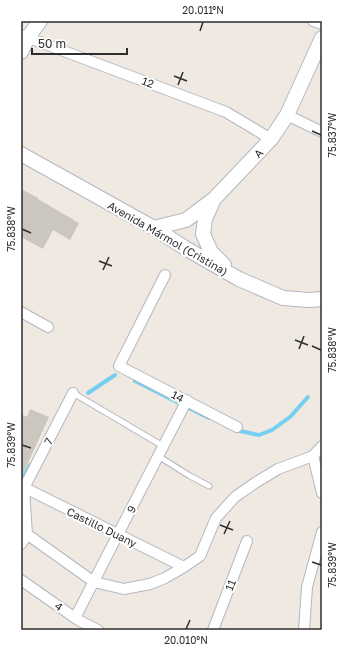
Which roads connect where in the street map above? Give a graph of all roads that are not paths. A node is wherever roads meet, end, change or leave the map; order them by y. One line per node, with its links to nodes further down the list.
1 (40, 21): 4 (main road)
2 (313, 21): 3 (street)
3 (322, 24)
4 (24, 36): 6 (main road); 9 (street, 12)
5 (322, 38): 7 (main road, A)
6 (21, 52)
7 (287, 115): 8 (street); 9 (main road, A)
8 (322, 132)
9 (271, 139): 11 (main road, A)
10 (21, 154): 12 (main road, Avenida Mármol (Cristina))
11 (214, 199): 12 (main road, A); 14 (main road)
12 (154, 228): 14 (main road, Avenida Mármol (Cristina))
13 (165, 275): 19 (street, 14)
14 (239, 279): 15 (main road, Avenida Mármol (Cristina))
15 (322, 298)
16 (21, 312): 17 (street)
17 (48, 327)
18 (73, 393): 21 (lane); 26 (street, 7)
19 (187, 400): 20 (street, 14); 21 (street, 9)
20 (237, 427)
21 (163, 446): 23 (street, 9)
22 (322, 446): 24 (street)
23 (158, 456): 25 (lane); 30 (street, 9)
24 (313, 456): 27 (street); 33 (street)
25 (209, 486)
26 (22, 487): 28 (street); 30 (street, Castillo Duany)
27 (322, 492)
28 (24, 532): 32 (street); 35 (street)
29 (322, 532): 39 (street)
30 (118, 534): 33 (street, Castillo Duany); 35 (street, 9)
31 (247, 540): 38 (street, 11)
32 (21, 544)
33 (184, 567): 35 (street)
34 (21, 580): 36 (street, 4)
35 (94, 582): 36 (street, 9)
36 (75, 618): 37 (street, 4)
37 (98, 630)
38 (213, 630)
39 (304, 630)

